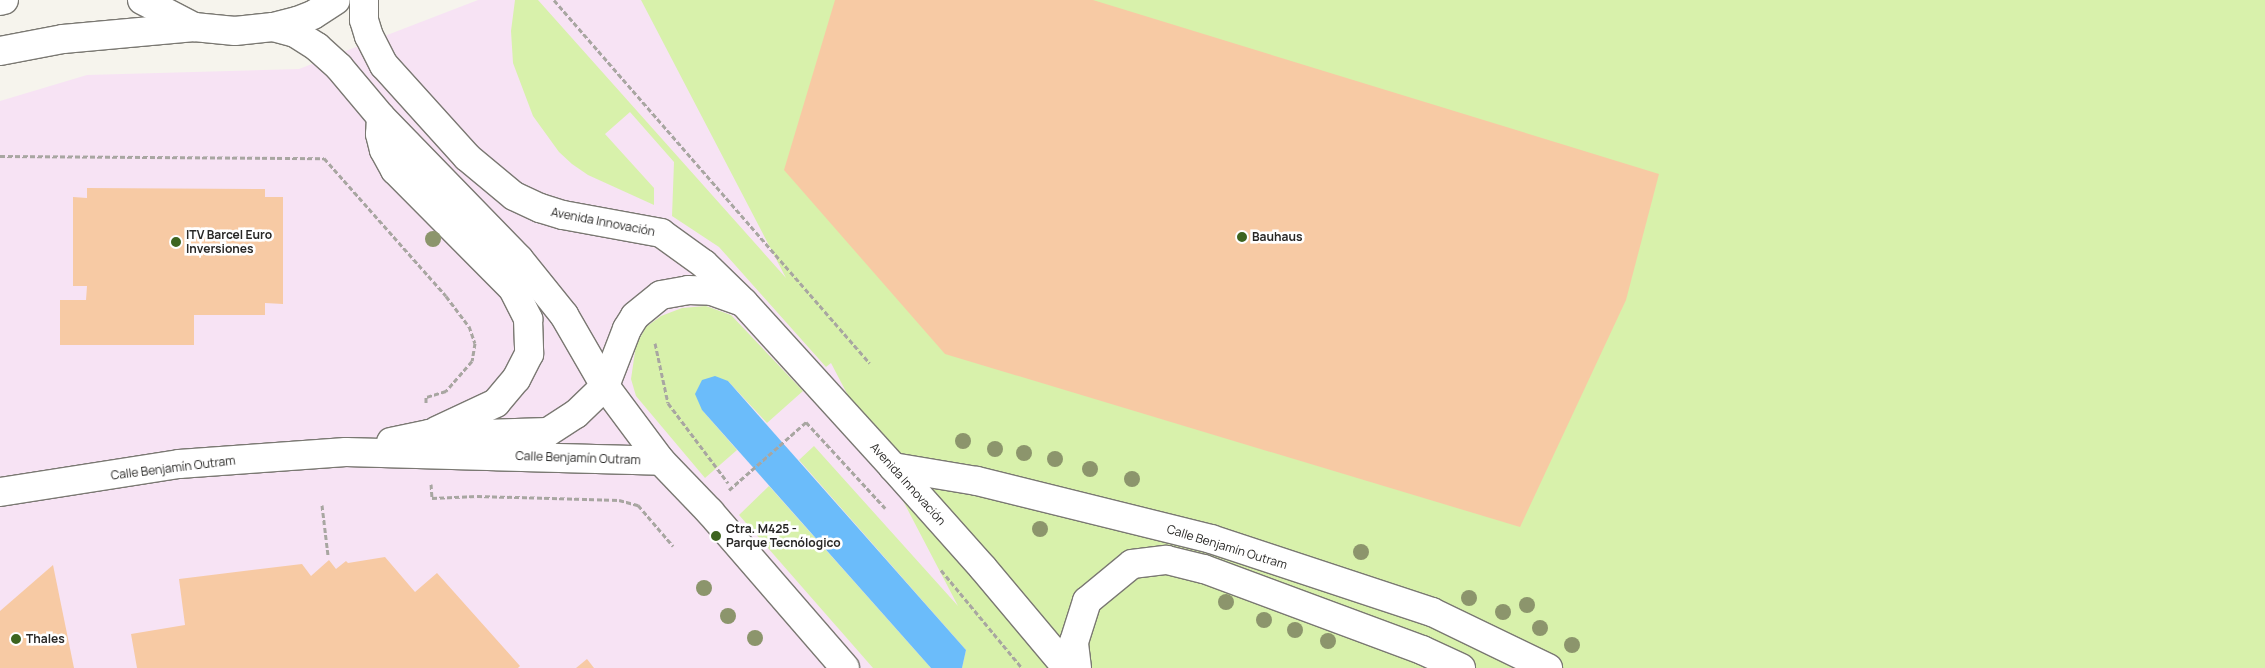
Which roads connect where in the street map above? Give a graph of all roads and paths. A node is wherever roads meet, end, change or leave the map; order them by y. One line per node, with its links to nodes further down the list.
1 (4, 0): 6 (street)
2 (142, 0): 7 (street)
3 (336, 0): 8 (street)
4 (364, 0): 12 (street, Avenida Innovación)
5 (554, 0): 14 (path)
6 (0, 1)
7 (194, 27): 8 (street); 9 (street)
8 (273, 27): 10 (street)
9 (0, 51)
10 (382, 117): 15 (street); 17 (street)
11 (0, 156): 16 (path)
12 (744, 303): 13 (street, Avenida Innovación); 20 (street, Avenida Innovación)
13 (635, 316): 15 (street, Avenida Innovación); 24 (path)
14 (870, 363)
15 (606, 386): 17 (street, Calle Benjamín Outram); 19 (street)
16 (426, 397)
17 (429, 434): 18 (street, Calle Benjamín Outram)
18 (346, 452): 19 (street, Calle Benjamín Outram); 21 (street, Calle Benjamín Outram)
19 (661, 461): 28 (street)
20 (893, 467): 30 (street, Avenida Innovación); 33 (street, Calle Benjamín Outram)
21 (0, 492)
22 (432, 498): 25 (path)
23 (322, 505): 26 (path)
24 (886, 509)
25 (673, 546)
26 (328, 555)
27 (938, 567): 29 (path)
28 (845, 668)
29 (1022, 668)
30 (1067, 668)
31 (1077, 668): 32 (street)
32 (1461, 668)
33 (1548, 668)

